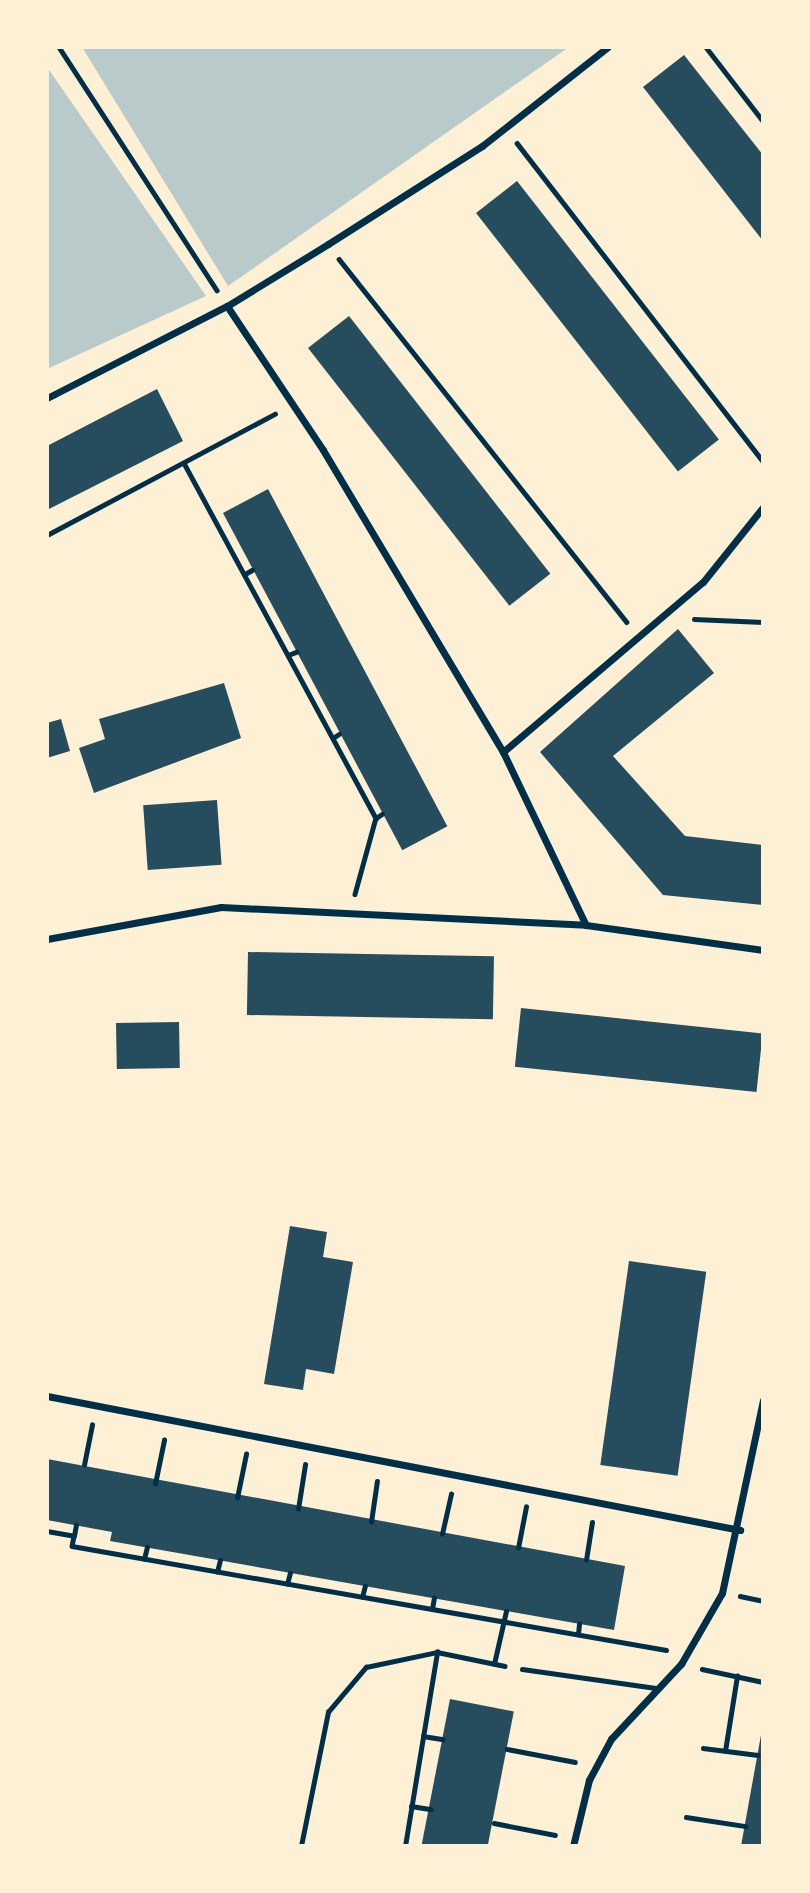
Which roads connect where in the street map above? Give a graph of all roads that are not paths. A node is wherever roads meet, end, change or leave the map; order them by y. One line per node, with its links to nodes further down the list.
1 (608, 47): 2 (street)
2 (227, 306): 3 (street); 5 (street)
3 (47, 398)
4 (763, 507): 5 (street)
5 (503, 751): 6 (street)
6 (586, 925): 7 (street); 8 (street)
7 (47, 939)
8 (763, 950)
9 (47, 1396): 11 (street)
10 (763, 1400): 11 (street)
11 (740, 1530): 13 (street)
12 (523, 1669): 13 (lane)
13 (656, 1688): 14 (street)
14 (573, 1842)

